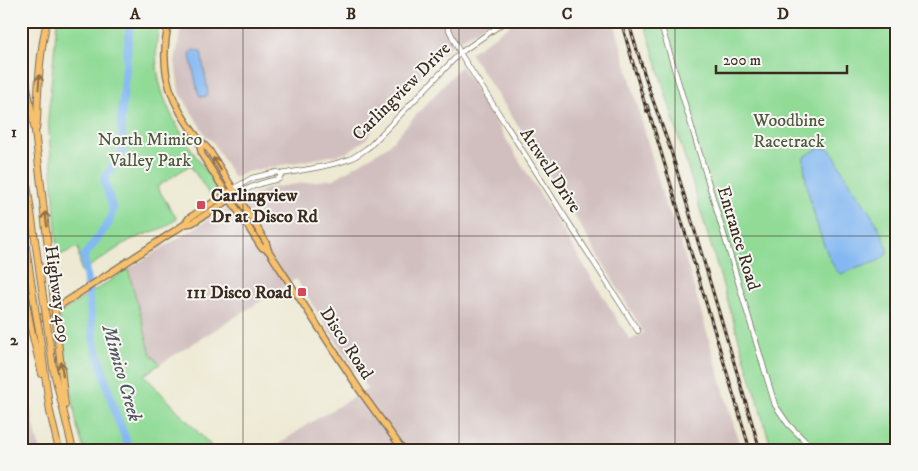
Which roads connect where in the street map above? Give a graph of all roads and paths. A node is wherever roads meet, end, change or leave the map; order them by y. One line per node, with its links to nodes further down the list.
1 (47, 21): 8 (highway, one-way to 1)
2 (169, 21): 9 (main road, Disco Road)
3 (445, 21): 7 (street, Attwell Drive)
4 (506, 21): 7 (street, Carlingview Drive)
5 (660, 21): 25 (street, Entrance Road)
6 (21, 53): 8 (highway)
7 (460, 53): 11 (street, Carlingview Drive); 19 (street, Attwell Drive)
8 (35, 131): 21 (highway, one-way to 8, bridge)
9 (199, 141): 12 (main road, Disco Road, one-way to 9); 14 (main road, Disco Road)
10 (21, 142): 21 (highway, Highway 409, bridge)
11 (281, 174): 12 (street, Carlingview Drive); 13 (street, Carlingview Drive)
12 (233, 189): 13 (main road, Disco Road); 14 (main road, Carlingview Drive)
13 (237, 195): 14 (main road, Carlingview Drive); 16 (main road, Disco Road)
14 (228, 196): 16 (main road, Disco Road); 18 (main road, Carlingview Drive)
15 (21, 214): 20 (highway, Highway 409, bridge)
16 (268, 250): 24 (main road, Disco Road)
17 (21, 275): 20 (highway, bridge)
18 (21, 331)
19 (638, 331)
20 (50, 412): 22 (highway, Highway 409)
21 (66, 416): 23 (highway, Highway 409)
22 (59, 450)
23 (73, 450)
24 (403, 450)
25 (814, 450)

